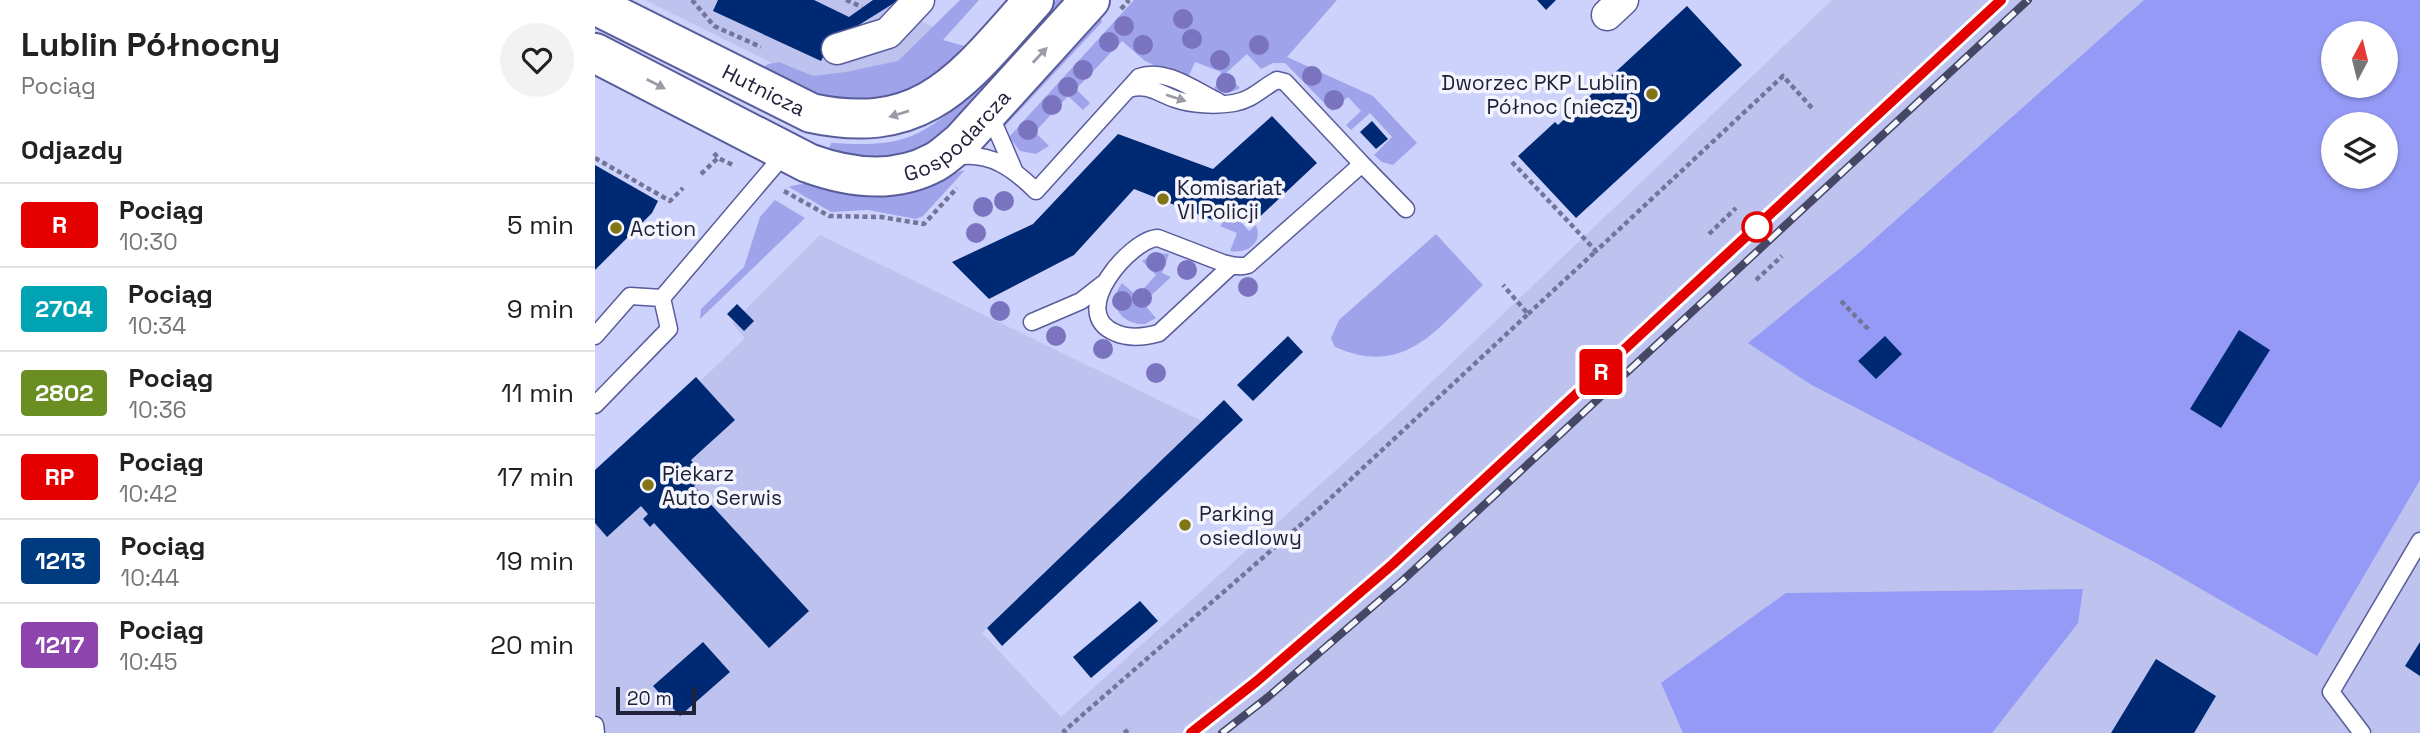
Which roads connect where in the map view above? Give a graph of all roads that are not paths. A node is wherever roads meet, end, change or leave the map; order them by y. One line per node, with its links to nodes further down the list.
1 (919, 0): 5 (street)
2 (1034, 0): 7 (street, Gospodarcza, one-way to 7)
3 (1090, 0): 8 (street, Gospodarcza, one-way to 3)
4 (595, 5): 7 (street, Hutnicza)
5 (838, 49)
6 (595, 53): 9 (street, Hutnicza, one-way to 9)
7 (811, 113): 9 (street, Hutnicza)
8 (997, 122): 10 (street, Gospodarcza); 12 (lane)
9 (786, 152): 10 (street, Gospodarcza); 16 (lane)
10 (937, 162): 12 (lane)
11 (1362, 164): 12 (lane); 13 (lane); 14 (lane)
12 (1014, 170)
13 (1406, 209)
14 (1232, 265): 15 (lane); 15 (lane)
15 (1105, 282): 17 (lane)
16 (662, 298): 18 (lane); 19 (lane)
17 (1033, 322)
18 (595, 336)
19 (595, 405)
20 (2420, 541): 23 (lane)
21 (595, 725): 22 (lane)
22 (596, 733)
23 (2362, 733)

